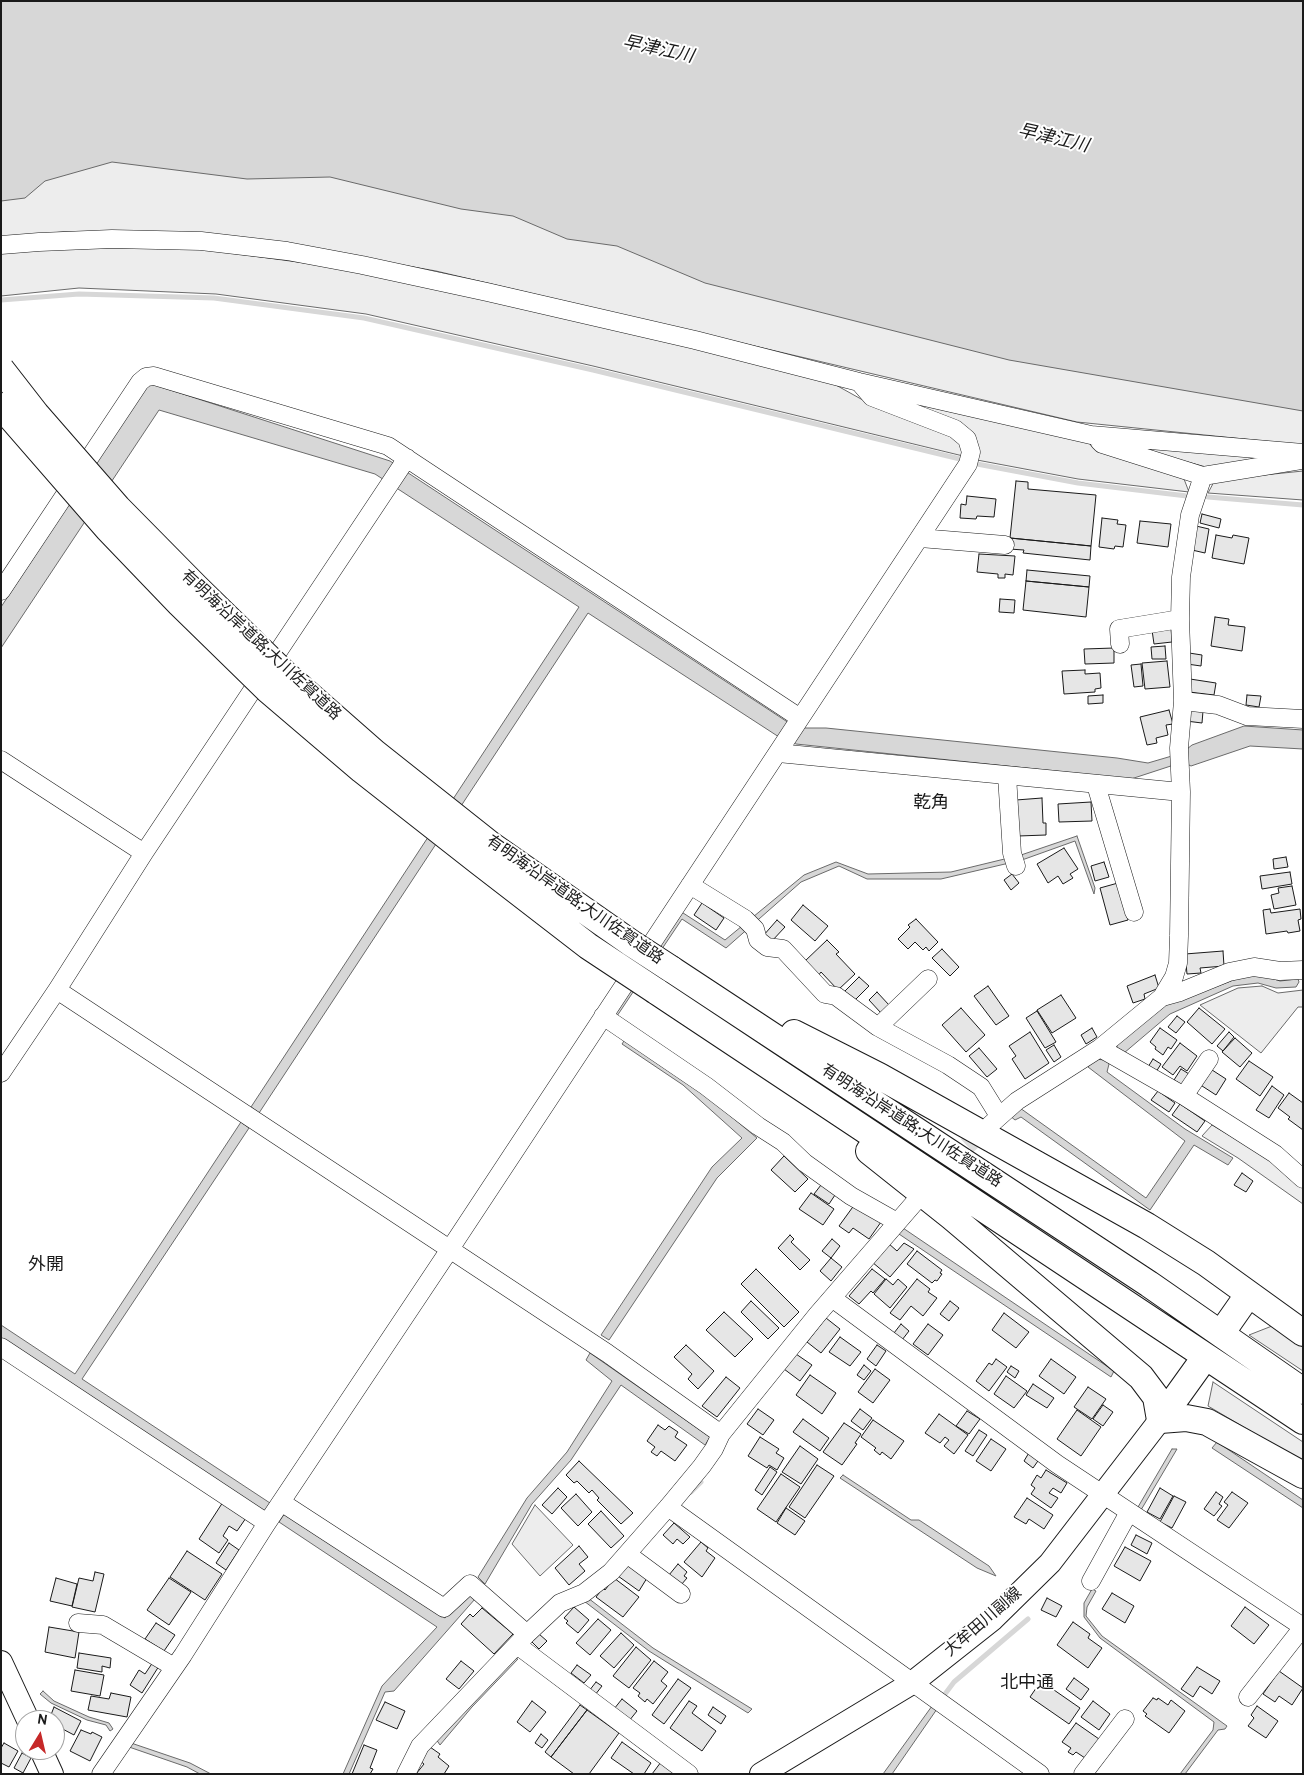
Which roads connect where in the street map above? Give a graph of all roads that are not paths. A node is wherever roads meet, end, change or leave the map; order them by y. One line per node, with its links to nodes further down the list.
1 (1, 245): 3 (street)
2 (1, 369): 29 (highway, 有明海沿岸道路;大川佐賀道路, bridge)
3 (859, 382): 5 (street); 10 (street)
4 (1, 406): 33 (highway, 有明海沿岸道路;大川佐賀道路, bridge)
5 (1091, 435): 6 (street); 9 (street)
6 (1303, 454)
7 (407, 458): 12 (street); 17 (street); 23 (street)
8 (1303, 459): 9 (street)
9 (1203, 476): 13 (street)
10 (920, 538): 11 (street); 17 (street)
11 (1005, 545)
12 (1, 591)
13 (1180, 619): 14 (street); 15 (street)
14 (1120, 644)
15 (1183, 701): 16 (street); 22 (street)
16 (1303, 719)
17 (799, 720): 18 (street)
18 (781, 749): 20 (street); 25 (street)
19 (1, 760): 23 (street)
20 (1007, 776): 21 (street); 24 (street)
21 (1096, 784): 22 (street); 26 (street)
22 (1181, 792): 31 (street)
23 (144, 853): 30 (street)
24 (1014, 859)
25 (690, 885): 32 (street); 34 (street)
26 (1134, 912)
27 (1303, 970): 31 (street)
28 (928, 979): 34 (street)
29 (699, 987): 43 (highway); 45 (highway, 有明海沿岸道路;大川佐賀道路)
30 (57, 990): 37 (street); 42 (street)
31 (1162, 997): 35 (street)
32 (603, 1016): 41 (street); 42 (street)
33 (694, 1016): 48 (highway, 有明海沿岸道路;大川佐賀道路); 50 (highway)
34 (878, 1027): 35 (street)
35 (1100, 1048): 38 (street)
36 (1209, 1059): 38 (street)
37 (1, 1073)
38 (1184, 1096): 39 (street)
39 (1303, 1179)
40 (915, 1202): 41 (street)
41 (897, 1222): 44 (street)
42 (450, 1249): 52 (street); 55 (street)
43 (1248, 1295): 45 (highway); 46 (highway)
44 (832, 1298): 52 (street); 54 (street)
45 (1227, 1331): 49 (highway, 有明海沿岸道路;大川佐賀道路)
46 (1303, 1333)
47 (1, 1347): 58 (street)
48 (1204, 1364): 50 (highway); 51 (highway, 有明海沿岸道路;大川佐賀道路)
49 (1303, 1392)
50 (1160, 1420): 53 (highway); 54 (main road, 大牟田川副線)
51 (1303, 1421)
52 (721, 1434): 56 (street)
53 (1303, 1474)
54 (1104, 1494): 57 (street); 67 (main road, 大牟田川副線)
55 (281, 1502): 58 (street); 64 (street)
56 (668, 1507): 59 (street); 67 (street)
57 (1129, 1512): 60 (street); 63 (street)
58 (267, 1523): 66 (street)
59 (626, 1554): 61 (street); 64 (street)
60 (1091, 1581)
61 (681, 1594)
62 (78, 1623): 66 (street)
63 (1303, 1627): 68 (street)
64 (522, 1640): 74 (street); 75 (street)
65 (1, 1662): 69 (main road)
66 (174, 1667): 73 (street)
67 (912, 1683): 76 (main road, 大牟田川副線); 77 (street)
68 (1248, 1697)
69 (23, 1710)
70 (1125, 1719): 78 (street)
71 (46, 1760): 72 (main road)
72 (52, 1774)
73 (101, 1774)
74 (406, 1774)
75 (689, 1774)
76 (761, 1774)
77 (1040, 1774)
78 (1083, 1774)

